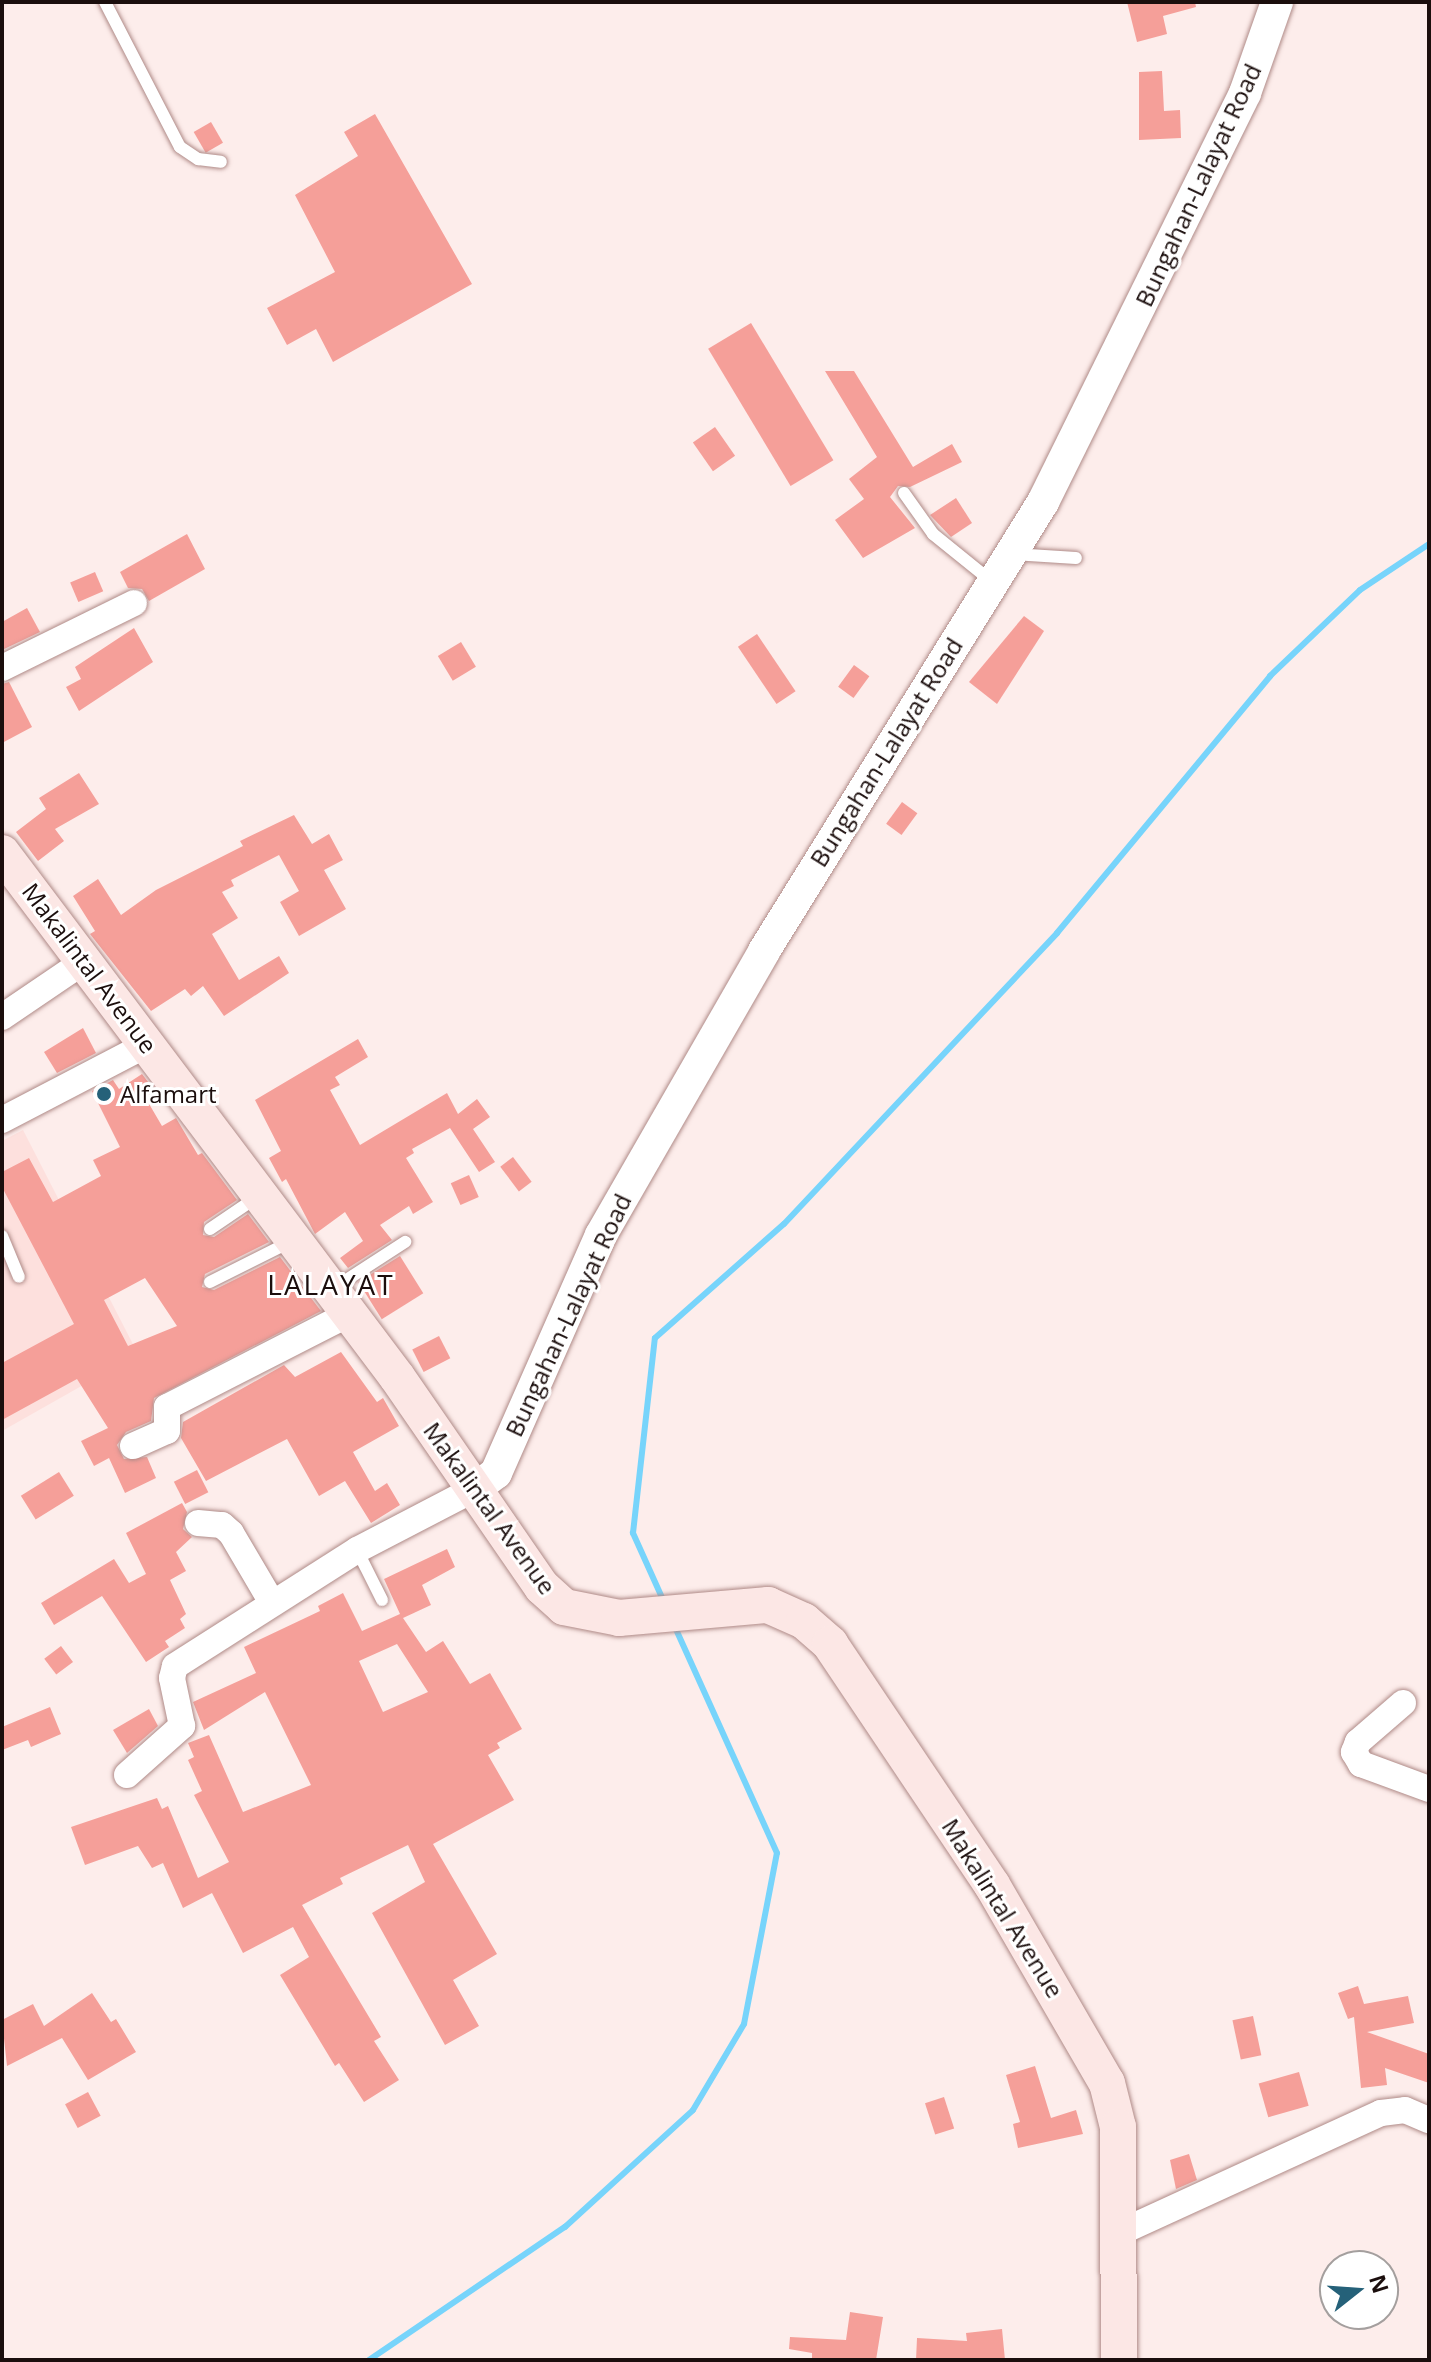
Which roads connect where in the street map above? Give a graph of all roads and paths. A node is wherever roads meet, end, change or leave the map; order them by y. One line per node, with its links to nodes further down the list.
1 (105, 2): 3 (lane)
2 (1277, 2): 5 (street, Bungahan-Lalayat Road)
3 (221, 162)
4 (904, 493): 7 (lane)
5 (1010, 554): 6 (lane); 7 (street, Bungahan-Lalayat Road)
6 (1076, 558)
7 (992, 582): 24 (street, Bungahan-Lalayat Road)
8 (134, 603): 9 (street)
9 (2, 668)
10 (2, 853): 11 (main road, Makalintal Avenue)
11 (83, 962): 12 (street); 13 (main road, Makalintal Avenue)
12 (2, 1017)
13 (148, 1044): 14 (street); 15 (main road, Makalintal Avenue)
14 (2, 1120)
15 (260, 1195): 16 (lane); 18 (main road, Makalintal Avenue)
16 (210, 1229)
17 (2, 1236): 20 (lane)
18 (293, 1240): 21 (lane); 22 (main road, Makalintal Avenue)
19 (405, 1242): 22 (lane)
20 (19, 1277)
21 (210, 1282)
22 (340, 1302): 23 (street); 24 (main road, Makalintal Avenue)
23 (133, 1446)
24 (476, 1488): 26 (street); 33 (main road, Makalintal Avenue)
25 (198, 1523): 28 (street)
26 (357, 1550): 27 (lane); 28 (street)
27 (382, 1600)
28 (271, 1601): 30 (street)
29 (1403, 1703): 31 (street)
30 (127, 1775)
31 (1429, 1789)
32 (1428, 2116): 33 (street)
33 (1121, 2232): 34 (main road, Makalintal Avenue)
34 (1119, 2360)

